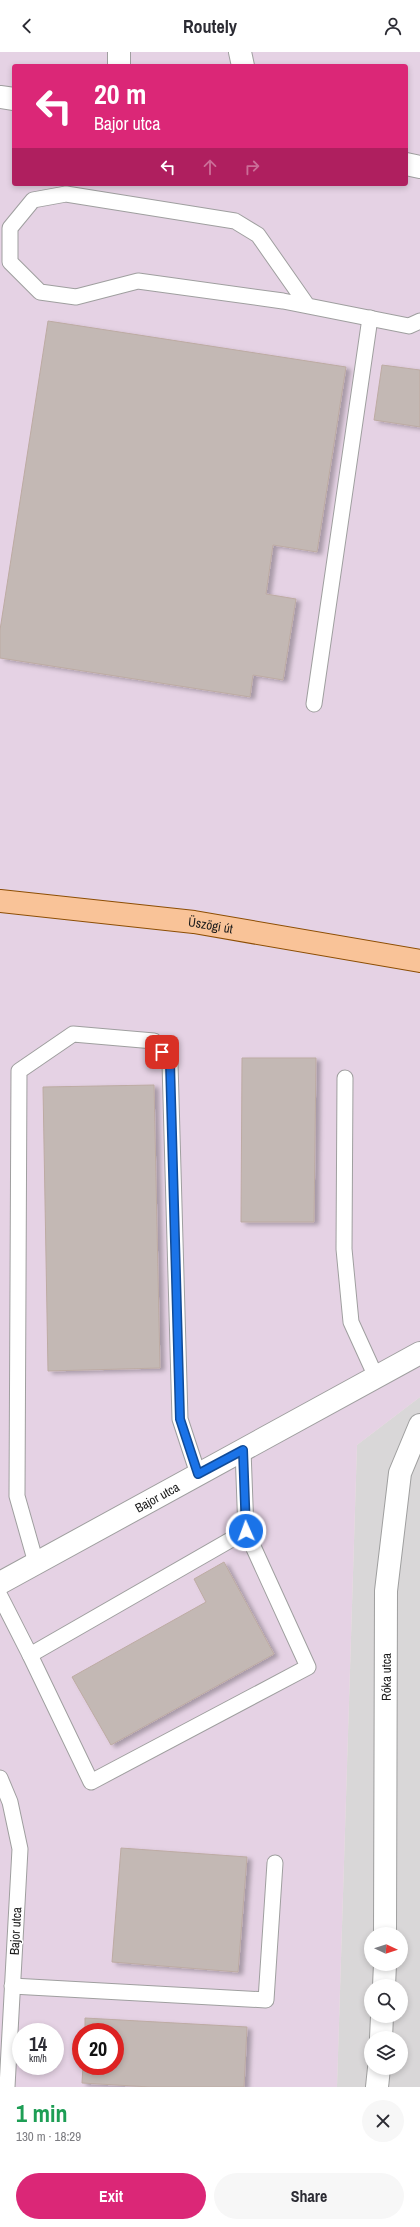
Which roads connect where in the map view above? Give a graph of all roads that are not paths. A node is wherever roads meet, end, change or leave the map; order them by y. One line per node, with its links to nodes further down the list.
1 (119, 52): 3 (street)
2 (240, 52): 4 (street)
3 (119, 64)
4 (243, 64)
5 (0, 97): 6 (street)
6 (12, 99)
7 (408, 164): 8 (street)
8 (420, 166)
9 (307, 305): 9 (lane); 10 (lane)
10 (370, 318): 11 (lane); 12 (lane)
11 (420, 321)
12 (314, 704)
13 (0, 901): 14 (main road, Üszögi út)
14 (420, 961)
15 (345, 1078): 17 (lane)
16 (420, 1353): 17 (street, Bajor utca)
17 (376, 1377): 19 (street, Bajor utca)
18 (420, 1425): 28 (street, Róka utca)
19 (243, 1450): 20 (street, Bajor utca); 21 (lane)
20 (198, 1474): 22 (street, Bajor utca); 22 (lane)
21 (246, 1531): 25 (lane); 25 (lane)
22 (36, 1563): 23 (street, Bajor utca)
23 (0, 1583)
24 (0, 1596): 25 (lane)
25 (30, 1655)
26 (0, 1778): 29 (lane, Bajor utca)
27 (275, 1863): 29 (lane)
28 (386, 1927)
29 (12, 1986): 31 (lane, Bajor utca)
30 (378, 2075): 32 (street)
31 (7, 2087)
32 (377, 2087)

